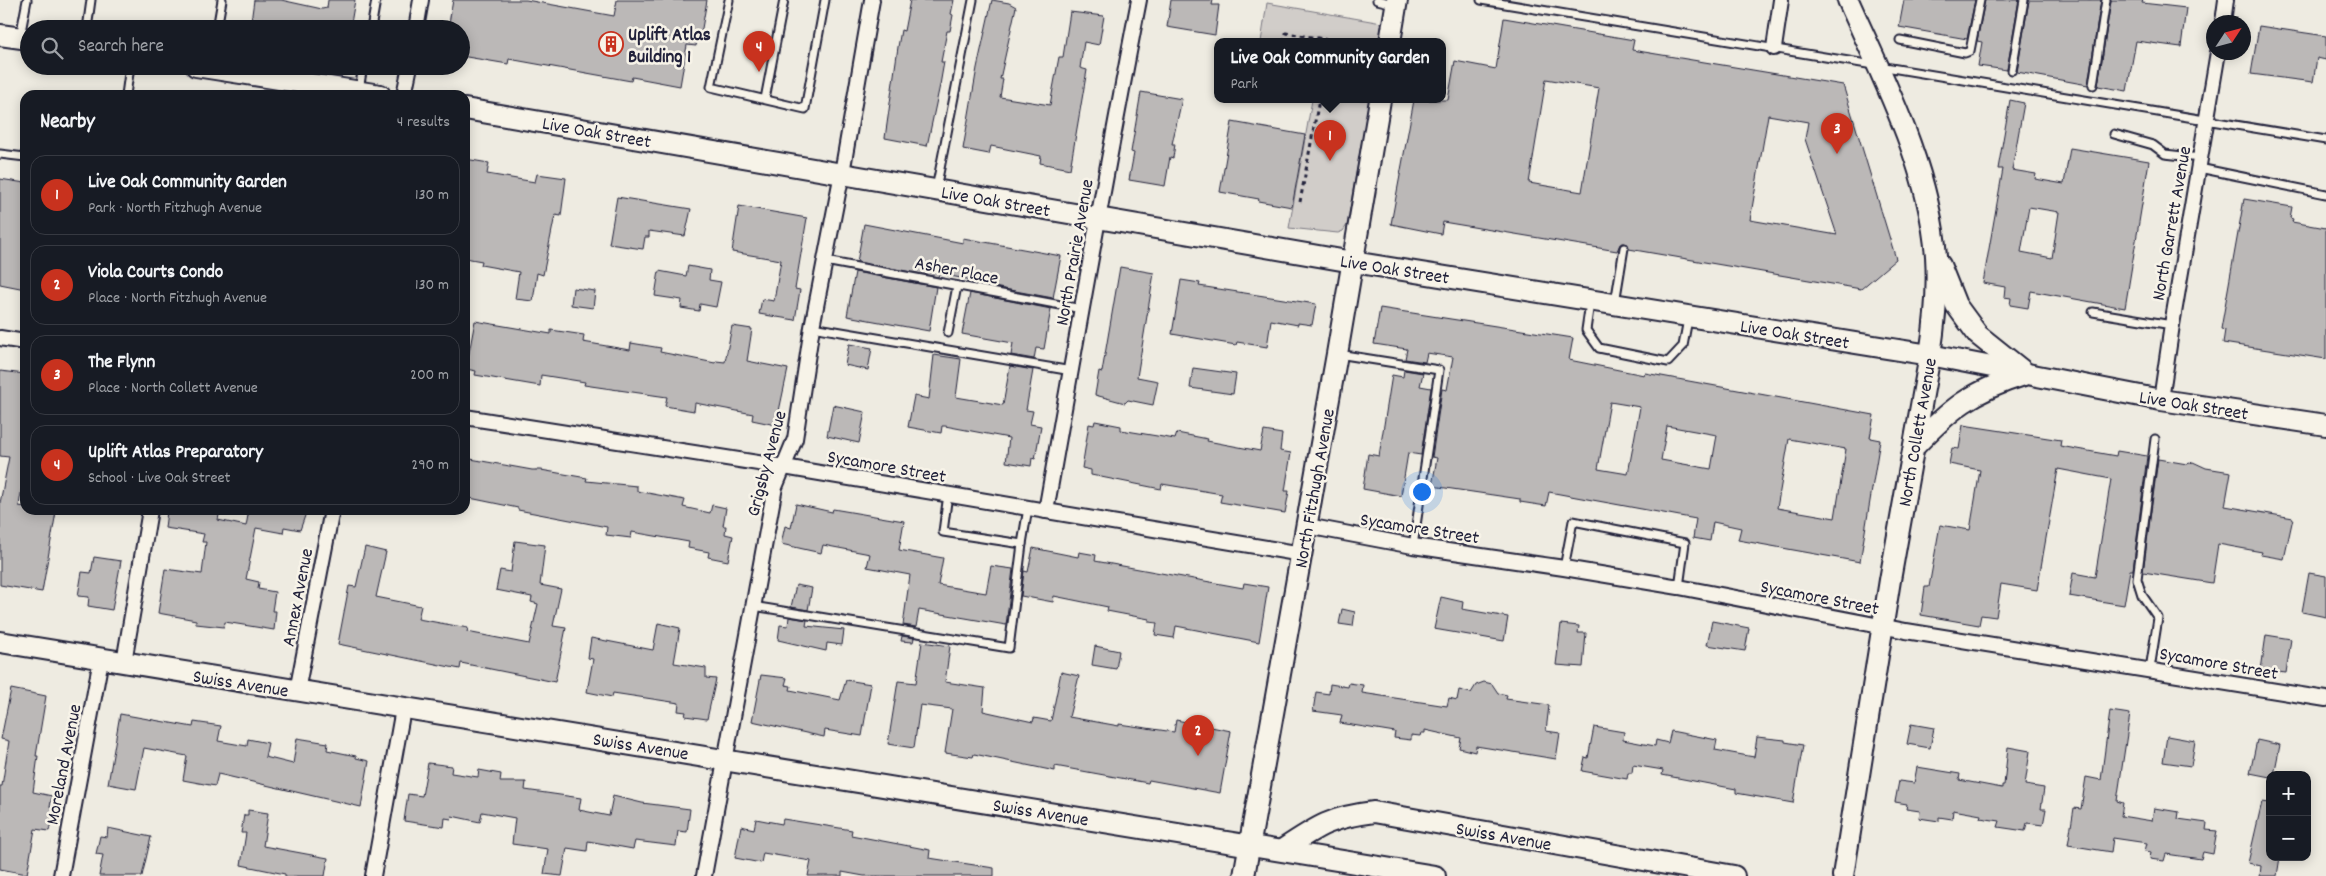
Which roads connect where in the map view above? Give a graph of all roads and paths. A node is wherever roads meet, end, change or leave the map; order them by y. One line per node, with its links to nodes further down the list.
1 (27, 0): 21 (lane)
2 (91, 0): 22 (lane)
3 (222, 0): 23 (lane)
4 (376, 0): 24 (lane)
5 (421, 0): 25 (street)
6 (729, 0): 45 (lane)
7 (784, 0): 45 (lane)
8 (825, 0): 45 (lane)
9 (872, 0): 55 (street, Grigsby Avenue)
10 (973, 0): 56 (lane)
11 (1139, 0): 59 (street, North Prairie Avenue)
12 (1481, 0): 32 (lane)
13 (1781, 0): 32 (street)
14 (1848, 0): 34 (street, North Collett Avenue)
15 (1980, 0): 31 (lane)
16 (2024, 0): 35 (lane)
17 (2106, 0): 40 (lane)
18 (2226, 0): 20 (street)
19 (1390, 1): 30 (street)
20 (2224, 15)
21 (25, 20)
22 (88, 20)
23 (219, 20)
24 (373, 20)
25 (418, 20)
26 (0, 35): 27 (street)
27 (20, 38)
28 (1285, 38): 29 (path)
29 (1317, 38)
30 (1390, 38)
31 (1900, 40)
32 (1774, 48): 34 (lane)
33 (2217, 60): 49 (street, North Garrett Avenue)
34 (1878, 67): 49 (lane); 61 (street, North Collett Avenue)
35 (2012, 70)
36 (129, 75): 41 (lane)
37 (254, 75): 42 (street)
38 (361, 75): 43 (lane)
39 (408, 75): 44 (street)
40 (2093, 85)
41 (127, 90)
42 (346, 90)
43 (358, 90)
44 (405, 90)
45 (764, 99)
46 (1318, 103): 58 (path)
47 (1380, 103): 63 (street, North Fitzhugh Avenue)
48 (470, 110): 55 (street, Live Oak Street)
49 (2207, 121): 51 (lane); 54 (street, North Garrett Avenue)
50 (2114, 134): 54 (lane)
51 (2326, 140)
52 (0, 154): 53 (lane)
53 (20, 156)
54 (2200, 163): 57 (lane); 70 (street, North Garrett Avenue)
55 (842, 173): 56 (street, Live Oak Street); 62 (street, Grigsby Avenue)
56 (936, 189): 59 (street, Live Oak Street)
57 (2326, 194)
58 (1300, 202)
59 (1097, 217): 63 (street, Live Oak Street); 67 (street, North Prairie Avenue)
60 (1624, 248): 66 (lane)
61 (1936, 256): 76 (street, North Collett Avenue); 78 (street)
62 (825, 261): 64 (lane, Asher Place); 71 (street, Grigsby Avenue)
63 (1353, 262): 65 (street, Live Oak Street); 75 (street, North Fitzhugh Avenue)
64 (956, 286): 67 (lane, Asher Place); 72 (lane)
65 (1590, 300): 66 (street, Live Oak Street); 69 (lane)
66 (1614, 304): 69 (street, Live Oak Street)
67 (1083, 309): 77 (street, North Prairie Avenue)
68 (2093, 312): 70 (lane)
69 (1688, 315): 76 (street, Live Oak Street)
70 (2172, 324): 79 (street, North Garrett Avenue)
71 (812, 327): 77 (lane); 84 (street, Grigsby Avenue)
72 (948, 332)
73 (0, 338): 74 (street)
74 (20, 341)
75 (1338, 354): 90 (street, North Fitzhugh Avenue); 92 (lane)
76 (1930, 355): 78 (street, Live Oak Street); 83 (street, North Collett Avenue)
77 (1072, 371): 87 (street, North Prairie Avenue)
78 (2026, 374): 79 (street, Live Oak Street); 83 (street)
79 (2161, 400): 81 (street, Live Oak Street)
80 (470, 418): 84 (street, Sycamore Street)
81 (2326, 425)
82 (2155, 439): 101 (lane)
83 (1914, 447): 97 (street, North Collett Avenue)
84 (784, 467): 85 (street, Sycamore Street); 96 (street, Grigsby Avenue)
85 (948, 494): 86 (street, Sycamore Street); 91 (lane)
86 (1028, 508): 87 (street, Sycamore Street); 91 (lane)
87 (1046, 511): 93 (street, Sycamore Street)
88 (149, 515): 100 (street)
89 (331, 515): 102 (street, Annex Avenue)
90 (1307, 526): 92 (street, Sycamore Street); 93 (street, North Fitzhugh Avenue)
91 (1022, 544): 96 (lane)
92 (1413, 546): 94 (street, Sycamore Street)
93 (1302, 554): 106 (street, North Fitzhugh Avenue)
94 (1564, 568): 95 (street, Sycamore Street); 95 (lane)
95 (1679, 588): 97 (street, Sycamore Street)
96 (753, 606): 105 (street, Grigsby Avenue)
97 (1883, 627): 101 (street, Sycamore Street); 114 (street, North Collett Avenue)
98 (0, 642): 99 (street, Swiss Avenue)
99 (101, 659): 100 (street, Swiss Avenue); 108 (street, Moreland Avenue)
100 (124, 662): 102 (street, Swiss Avenue)
101 (2150, 669): 103 (street, Sycamore Street)
102 (297, 691): 104 (street, Swiss Avenue)
103 (2326, 699)
104 (403, 709): 105 (street, Swiss Avenue); 109 (street)
105 (725, 758): 106 (street, Swiss Avenue); 110 (street, Grigsby Avenue)
106 (1248, 845): 107 (street, Swiss Avenue); 111 (street, North Fitzhugh Avenue)
107 (1282, 850): 112 (street, Swiss Avenue); 113 (street, Swiss Avenue)
108 (61, 876)
109 (373, 876)
110 (704, 876)
111 (1244, 876)
112 (1435, 876)
113 (1734, 876)
114 (1844, 876)

